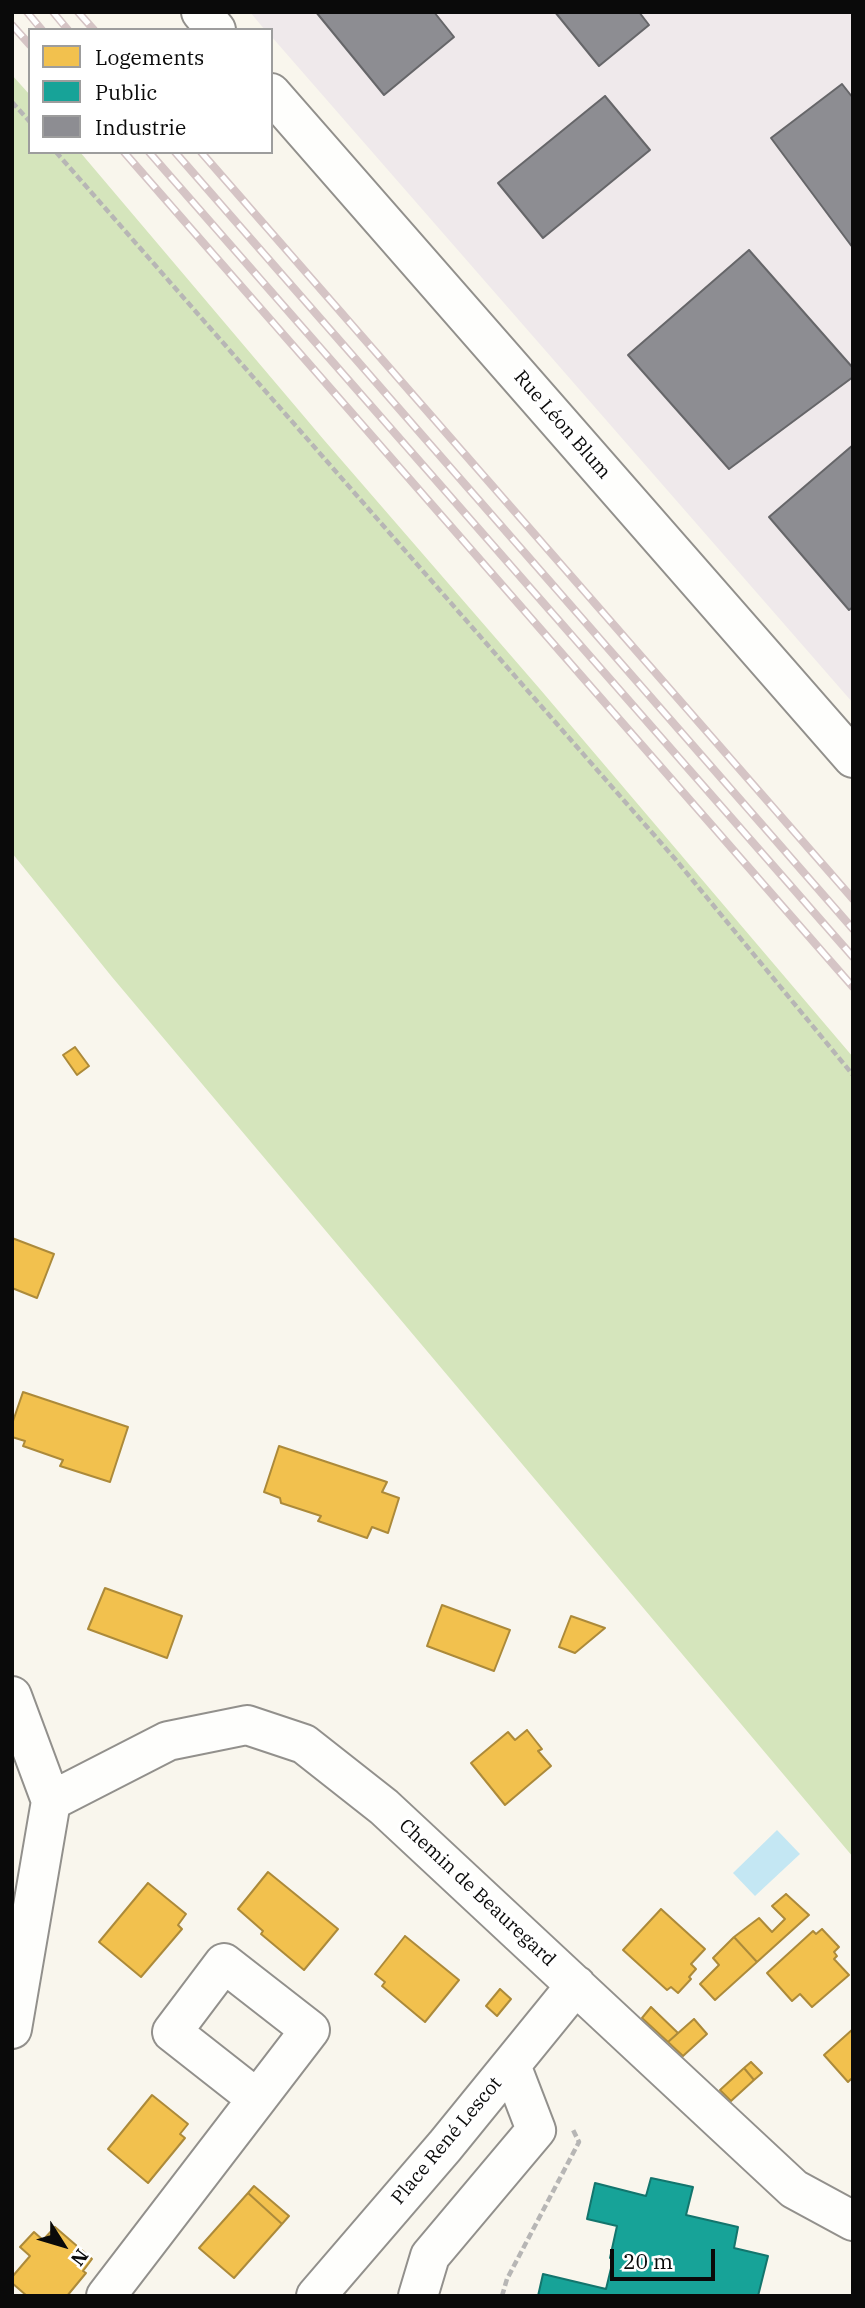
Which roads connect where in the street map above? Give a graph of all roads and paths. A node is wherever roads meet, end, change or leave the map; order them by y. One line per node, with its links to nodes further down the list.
1 (201, 12): 2 (street)
2 (214, 28)
3 (273, 95): 7 (street, Rue Léon Blum)
4 (12, 102): 5 (path)
5 (28, 120)
6 (58, 154): 8 (path)
7 (853, 758)
8 (853, 1075)
9 (12, 1696): 10 (street)
10 (51, 1801): 11 (street, Chemin de Beauregard); 12 (street)
11 (576, 1985): 13 (street, Place René Lescot); 15 (street, Chemin de Beauregard)
12 (12, 2029)
13 (511, 2065): 17 (street, Place René Lescot); 18 (street)
14 (256, 2098): 16 (street)
15 (853, 2221)
16 (106, 2296)
17 (316, 2296)
18 (418, 2296)

